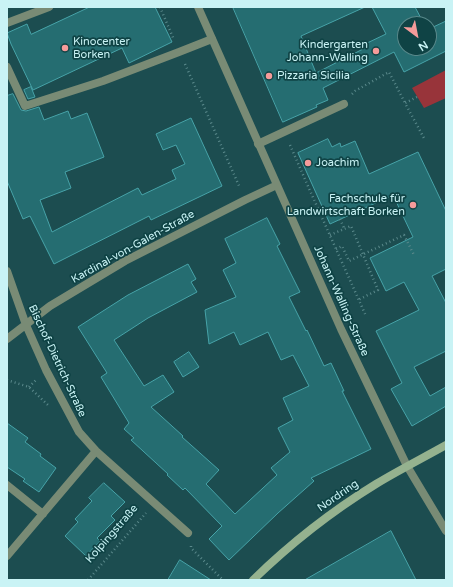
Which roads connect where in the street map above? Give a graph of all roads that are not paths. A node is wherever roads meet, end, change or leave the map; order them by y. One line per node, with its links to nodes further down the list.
1 (49, 7): 3 (street)
2 (198, 7): 4 (street, Johann-Walling-Straße)
3 (7, 23)
4 (212, 38): 5 (street); 7 (street, Johann-Walling-Straße)
5 (7, 67)
6 (344, 104): 7 (street)
7 (258, 144): 8 (street, Johann-Walling-Straße)
8 (277, 185): 10 (street, Kardinal-von-Galen-Straße); 14 (street, Johann-Walling-Straße)
9 (7, 271): 10 (street, Bischof-Dietrich-Straße)
10 (26, 325): 11 (street, Kardinal-von-Galen-Straße); 13 (street, Bischof-Dietrich-Straße)
11 (7, 339)
12 (446, 446): 14 (main road, Nordring)
13 (96, 451): 16 (street); 18 (street, Bischof-Dietrich-Straße)
14 (407, 466): 17 (street, Johann-Walling-Straße); 20 (main road, Nordring)
15 (7, 485): 16 (street)
16 (43, 514): 19 (street)
17 (446, 532)
18 (188, 533)
19 (7, 556)
20 (253, 580)

